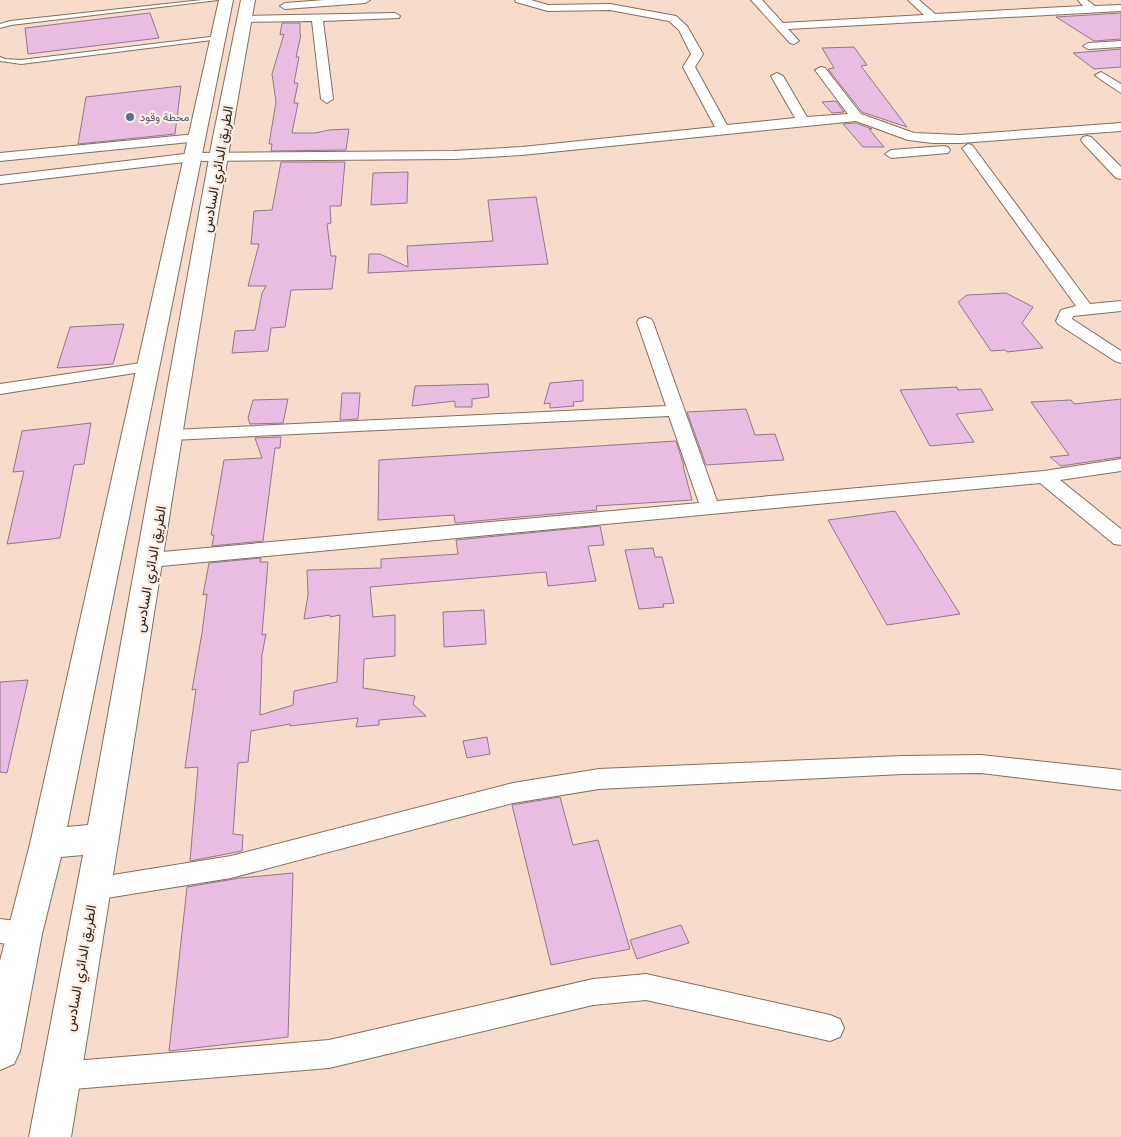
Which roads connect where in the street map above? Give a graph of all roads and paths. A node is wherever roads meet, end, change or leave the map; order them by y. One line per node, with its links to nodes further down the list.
1 (215, 0): 13 (lane)
2 (365, 0): 7 (street)
3 (520, 0): 28 (street)
4 (756, 0): 14 (street)
5 (913, 0): 12 (street)
6 (1080, 0): 9 (street)
7 (249, 7): 11 (street); 15 (highway, الطريق الدائري السادس); 32 (highway, الطريق الدائري السادس)
8 (1121, 8): 9 (street)
9 (1093, 9): 12 (street)
10 (395, 16): 11 (street)
11 (317, 18): 24 (street)
12 (932, 18): 14 (street)
13 (0, 26)
14 (780, 26): 16 (street)
15 (218, 38): 19 (lane); 32 (highway, الطريق الدائري السادس)
16 (794, 41)
17 (1121, 44): 18 (street)
18 (1088, 46)
19 (0, 59)
20 (820, 70): 25 (street)
21 (1101, 75): 23 (street)
22 (777, 76): 26 (street)
23 (1121, 90)
24 (327, 99)
25 (857, 117): 26 (street); 27 (street)
26 (803, 121): 28 (street)
27 (1121, 127)
28 (724, 130): 32 (street)
29 (1121, 138): 30 (street)
30 (1087, 140): 31 (street); 35 (street)
31 (968, 148): 33 (street); 38 (street)
32 (203, 150): 34 (street); 36 (street); 41 (highway, الطريق الدائري السادس); 44 (highway, الطريق الدائري السادس)
33 (891, 154)
34 (0, 157)
35 (1121, 175)
36 (0, 180)
37 (1121, 306): 38 (street)
38 (1086, 309): 40 (street)
39 (645, 322): 43 (street)
40 (1121, 358)
41 (148, 367): 42 (street); 52 (highway, الطريق الدائري السادس)
42 (0, 389)
43 (676, 411): 44 (street); 47 (street)
44 (172, 435): 49 (highway, الطريق الدائري السادس)
45 (1121, 465): 46 (street)
46 (1044, 477): 47 (street); 48 (street)
47 (710, 508): 49 (street)
48 (1121, 539)
49 (151, 560): 51 (highway, الطريق الدائري السادس)
50 (1121, 780): 53 (street)
51 (103, 838): 52 (highway); 53 (highway, الطريق الدائري السادس)
52 (47, 844): 54 (highway, الطريق الدائري السادس)
53 (94, 889): 57 (highway, الطريق الدائري السادس)
54 (12, 933): 56 (highway, الطريق الدائري السادس)
55 (830, 1028): 57 (street)
56 (0, 1051)
57 (60, 1076): 58 (highway, الطريق الدائري السادس)
58 (50, 1137)

